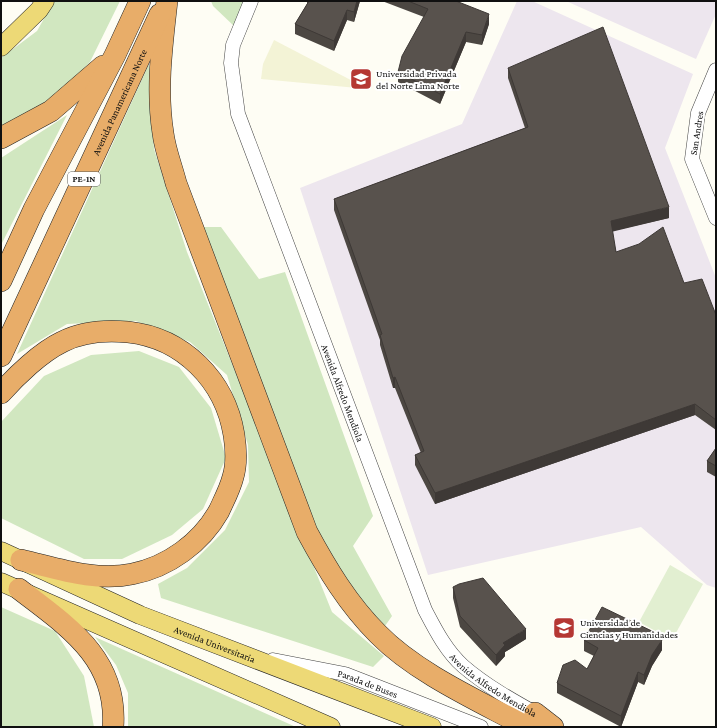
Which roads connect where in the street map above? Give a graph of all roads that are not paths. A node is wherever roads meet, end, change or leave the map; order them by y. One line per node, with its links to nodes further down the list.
1 (45, 1): 5 (main road)
2 (140, 1): 6 (highway, PE-1N)
3 (167, 1): 11 (highway, Avenida Panamericana Norte / PE-1N); 17 (highway)
4 (251, 1): 17 (street, Avenida Alfredo Mendiola)
5 (1, 46)
6 (115, 55): 8 (highway); 10 (highway, PE-1N)
7 (716, 70): 9 (street, San Andres)
8 (1, 138)
9 (716, 218)
10 (1, 281)
11 (1, 356)
12 (1, 393): 14 (highway)
13 (1, 551): 14 (main road, Avenida Universitaria)
14 (21, 560): 16 (main road, Avenida Universitaria)
15 (10, 586): 18 (highway); 19 (main road)
16 (250, 655): 20 (main road, Avenida Universitaria); 21 (street, Parada de Buses)
17 (531, 720): 22 (highway); 23 (street, Avenida Alfredo Mendiola)
18 (113, 727)
19 (331, 727)
20 (432, 727)
21 (481, 727)
22 (553, 727)
23 (560, 727)

